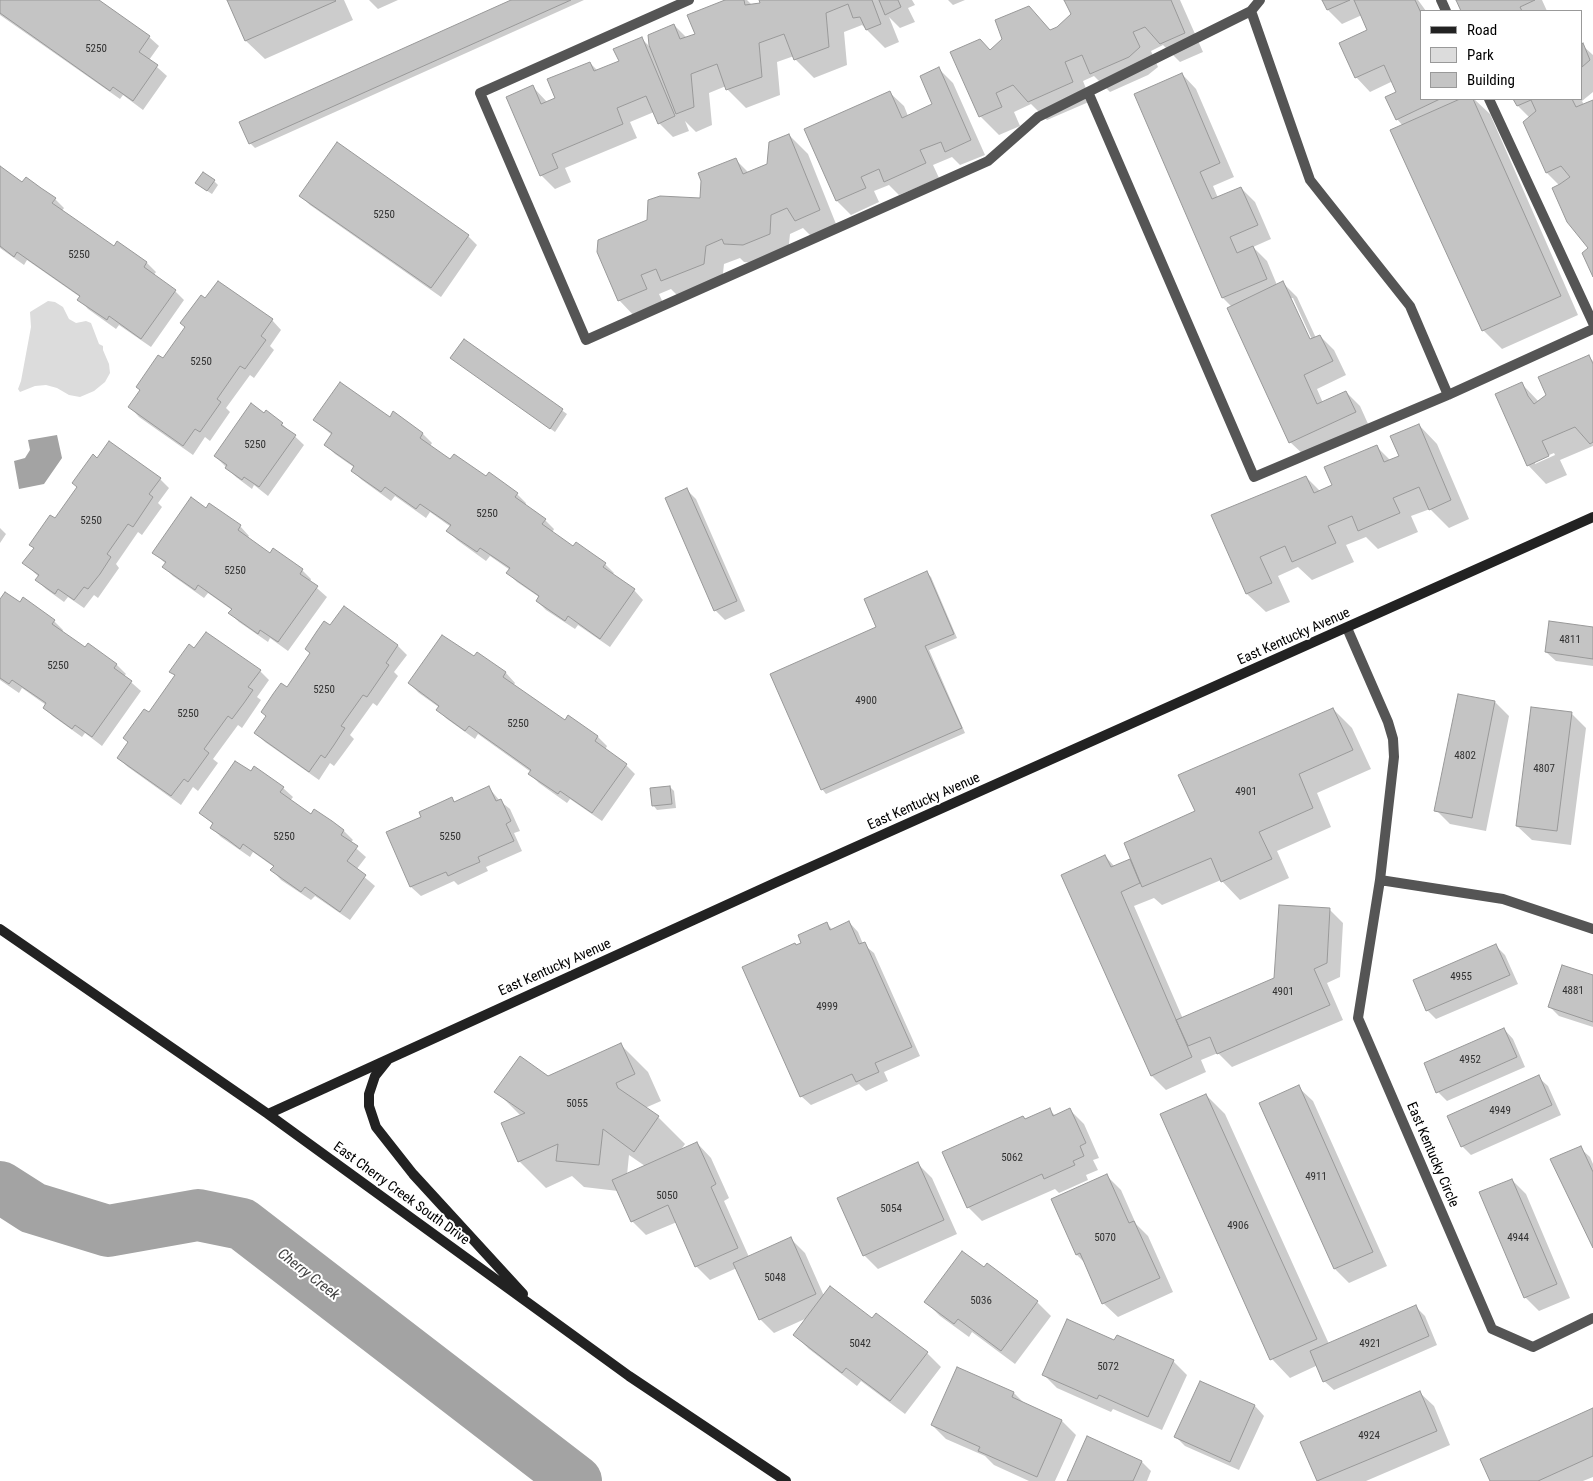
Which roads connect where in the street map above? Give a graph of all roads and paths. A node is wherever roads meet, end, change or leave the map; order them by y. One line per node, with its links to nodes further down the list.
1 (688, 0): 4 (street)
2 (1260, 0): 3 (street)
3 (1251, 11): 4 (street); 8 (street)
4 (1088, 92): 8 (street)
5 (1489, 100): 6 (street)
6 (1593, 323)
7 (1593, 329): 8 (street)
8 (1448, 395)
9 (1593, 518): 10 (street, East Kentucky Avenue)
10 (1347, 628): 11 (street, East Kentucky Circle); 14 (street, East Kentucky Avenue)
11 (1380, 880): 13 (street); 17 (street, East Kentucky Circle)
12 (0, 929): 15 (street, East Cherry Creek South Drive)
13 (1593, 929)
14 (389, 1058): 15 (street, East Kentucky Avenue); 16 (street)
15 (268, 1114): 16 (street, East Cherry Creek South Drive)
16 (539, 1311): 18 (street, East Cherry Creek South Drive)
17 (1593, 1318)
18 (786, 1481)

